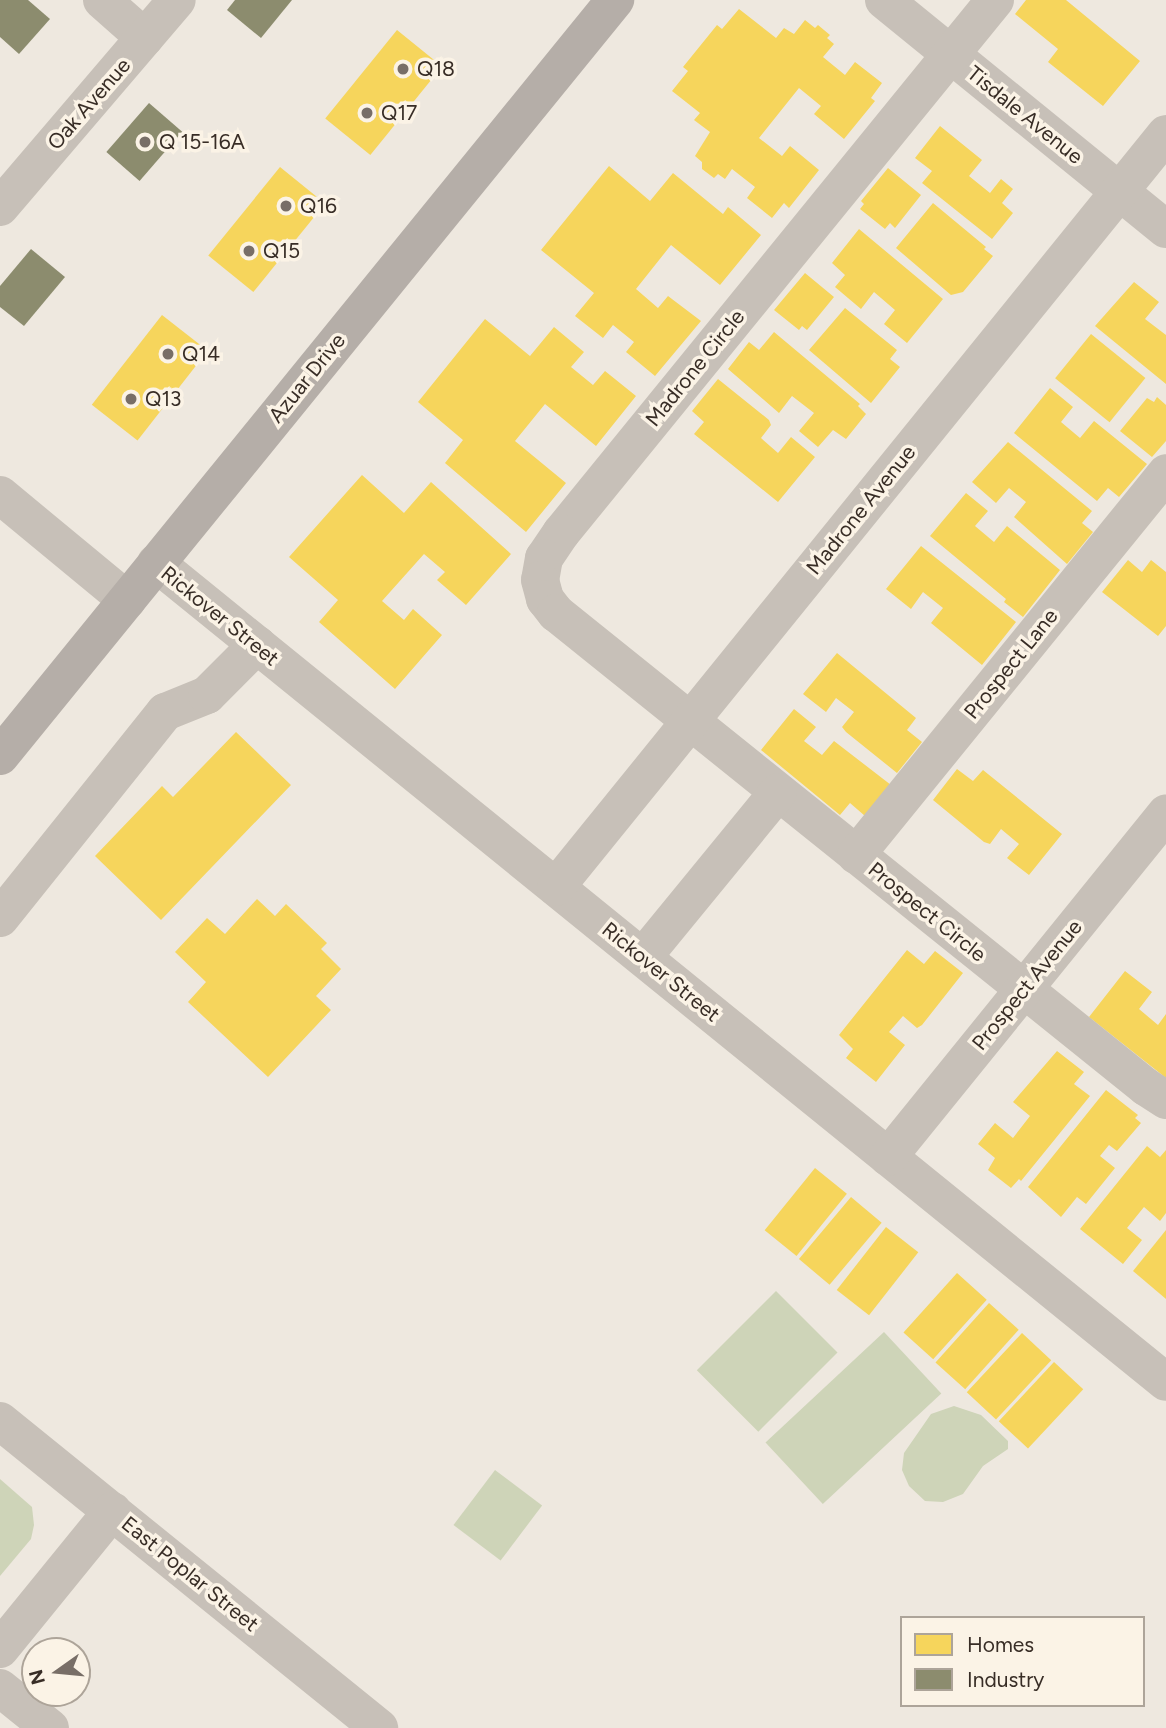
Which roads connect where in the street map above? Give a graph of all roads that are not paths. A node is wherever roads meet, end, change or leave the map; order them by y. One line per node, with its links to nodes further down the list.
1 (102, 0): 6 (street)
2 (177, 0): 6 (street, Oak Avenue)
3 (615, 0): 14 (main road, Azuar Drive)
4 (884, 0): 7 (street, Tisdale Avenue)
5 (995, 0): 7 (street, Madrone Circle)
6 (145, 38): 10 (street, Oak Avenue)
7 (951, 54): 9 (street, Tisdale Avenue); 17 (street, Madrone Circle)
8 (1166, 134): 9 (street, Madrone Avenue)
9 (1119, 191): 11 (street, Tisdale Avenue); 17 (street, Madrone Avenue)
10 (0, 207)
11 (1166, 229)
12 (1166, 473): 21 (street, Prospect Lane)
13 (0, 495): 15 (street)
14 (156, 564): 15 (main road, Azuar Drive); 16 (street, Rickover Street)
15 (127, 600): 18 (main road, Azuar Drive)
16 (257, 645): 22 (street, Rickover Street); 23 (street)
17 (690, 721): 19 (street, Prospect Circle); 22 (street, Madrone Avenue)
18 (0, 756)
19 (778, 792): 21 (street, Prospect Circle); 24 (street)
20 (1166, 814): 25 (street, Prospect Avenue)
21 (856, 855): 25 (street, Prospect Circle)
22 (556, 887): 24 (street, Rickover Street)
23 (0, 918)
24 (643, 957): 27 (street, Rickover Street)
25 (1024, 989): 26 (street, Prospect Circle); 27 (street, Prospect Avenue)
26 (1166, 1100)
27 (888, 1157): 28 (street, Rickover Street)
28 (1166, 1381)
29 (0, 1421): 30 (street, East Poplar Street)
30 (112, 1511): 31 (street); 34 (street, East Poplar Street)
31 (0, 1649)
32 (0, 1688): 33 (street)
33 (50, 1728)
34 (379, 1728)

